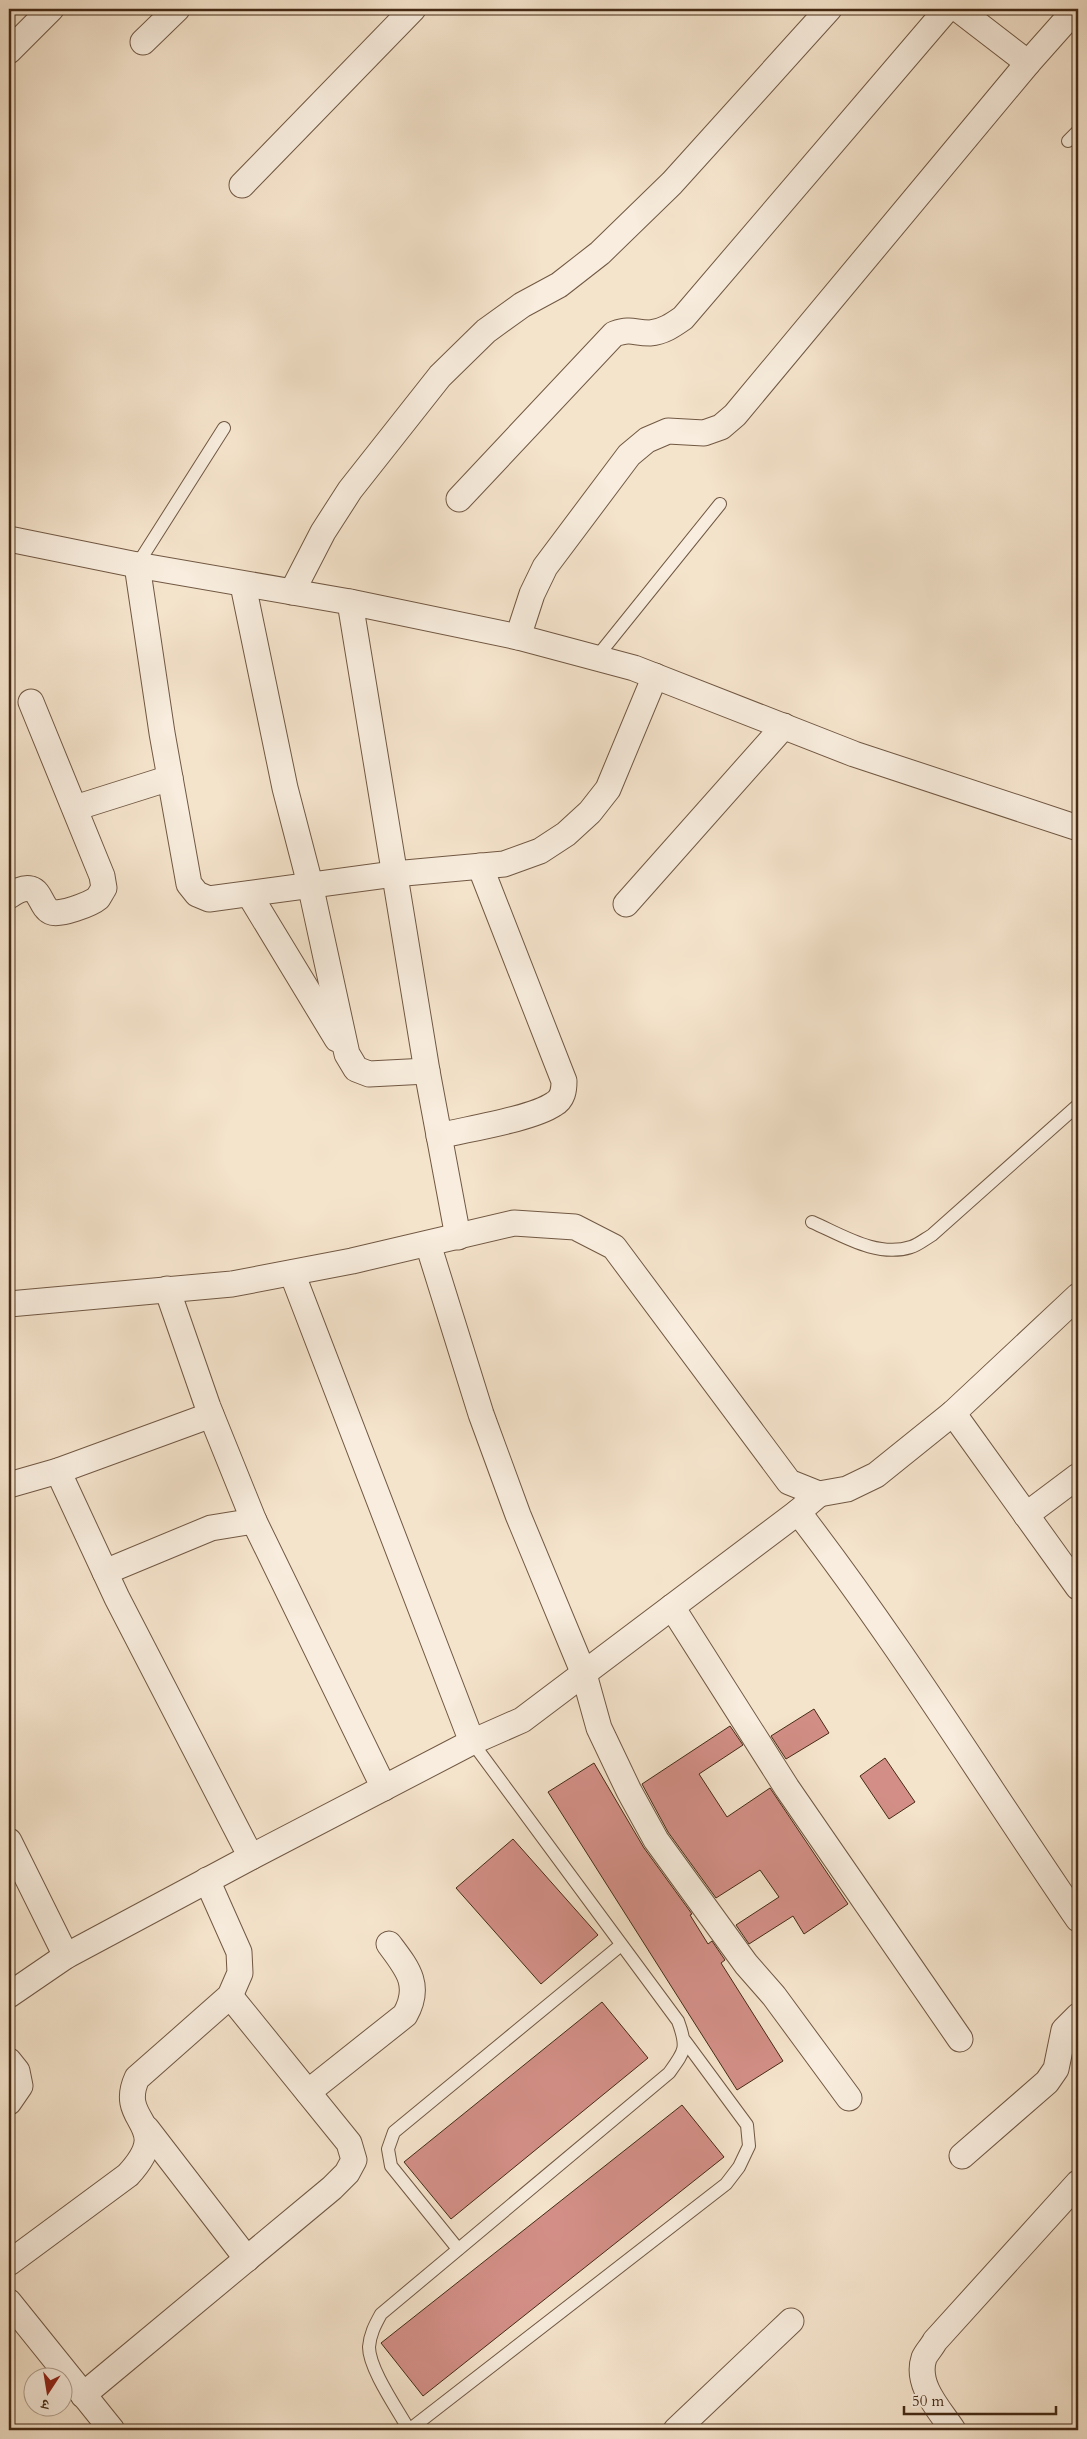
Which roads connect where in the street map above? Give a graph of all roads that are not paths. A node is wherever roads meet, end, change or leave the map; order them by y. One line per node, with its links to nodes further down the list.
1 (51, 9): 9 (street)
2 (177, 9): 8 (street)
3 (413, 9): 13 (street)
4 (828, 9): 20 (street)
5 (947, 9): 15 (street)
6 (958, 9): 10 (street)
7 (1076, 9): 10 (street)
8 (143, 42)
9 (9, 51)
10 (1028, 63): 22 (street)
11 (1078, 131): 12 (lane)
12 (1068, 141)
13 (242, 185)
14 (224, 428): 18 (lane)
15 (459, 499)
16 (720, 504): 23 (lane)
17 (9, 539): 18 (street)
18 (137, 565): 19 (street); 27 (street)
19 (243, 585): 20 (street); 32 (street)
20 (292, 592): 21 (street)
21 (350, 602): 22 (street); 31 (street)
22 (518, 637): 23 (street)
23 (596, 658): 24 (street)
24 (655, 676): 26 (street); 30 (street)
25 (32, 702): 28 (street)
26 (784, 726): 29 (street); 35 (street)
27 (170, 778): 28 (street); 33 (street)
28 (75, 808): 34 (street)
29 (1078, 828)
30 (480, 866): 31 (street); 39 (street)
31 (394, 874): 32 (street); 37 (street)
32 (310, 884): 33 (street); 36 (street)
33 (249, 894): 36 (street)
34 (9, 896)
35 (626, 904)
36 (346, 1054): 37 (street)
37 (427, 1071): 39 (street)
38 (1078, 1105): 40 (lane)
39 (439, 1136): 41 (street)
40 (812, 1222)
41 (458, 1237): 42 (street); 52 (street)
42 (428, 1244): 43 (street); 59 (street)
43 (292, 1273): 44 (street); 60 (street)
44 (167, 1289): 46 (street); 48 (street)
45 (1078, 1296): 47 (street)
46 (9, 1304)
47 (953, 1413): 52 (street); 54 (street)
48 (211, 1415): 49 (street); 55 (street)
49 (58, 1471): 51 (street); 56 (street)
50 (1078, 1476): 54 (street)
51 (9, 1485)
52 (819, 1494): 53 (street)
53 (798, 1512): 58 (street); 65 (street)
54 (1026, 1515): 57 (street)
55 (254, 1520): 56 (street); 61 (street)
56 (105, 1572): 63 (street)
57 (1078, 1587)
58 (672, 1607): 59 (street); 72 (street)
59 (584, 1674): 60 (street); 76 (street)
60 (472, 1742): 61 (street); 67 (lane)
61 (384, 1788): 63 (street)
62 (9, 1841): 68 (street)
63 (251, 1857): 64 (street)
64 (207, 1880): 68 (street); 70 (street)
65 (1074, 1902)
66 (389, 1944): 75 (street)
67 (621, 1945): 73 (lane); 81 (lane)
68 (66, 1956): 69 (street)
69 (9, 1995)
70 (230, 1996): 75 (street); 78 (street)
71 (1078, 2016): 79 (street)
72 (960, 2039)
73 (685, 2041): 81 (lane); 88 (lane)
74 (9, 2061): 77 (street)
75 (308, 2092): 82 (street)
76 (849, 2098)
77 (9, 2102)
78 (147, 2129): 82 (street); 83 (street)
79 (962, 2156)
80 (1078, 2183): 90 (street)
81 (458, 2250): 88 (lane)
82 (247, 2258): 86 (street)
83 (9, 2263)
84 (9, 2302): 86 (street)
85 (791, 2321): 89 (street)
86 (83, 2395): 87 (street)
87 (112, 2430)
88 (409, 2430)
89 (676, 2430)
90 (953, 2430)

